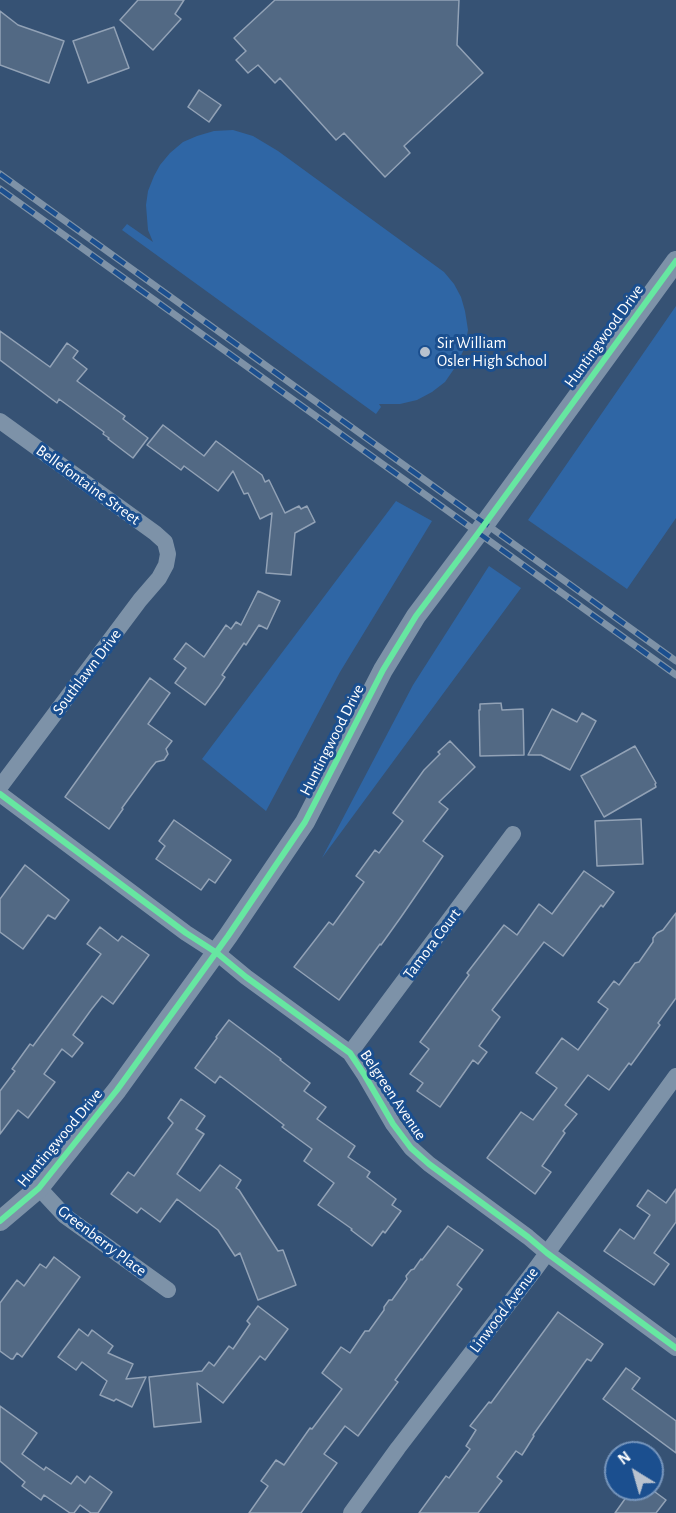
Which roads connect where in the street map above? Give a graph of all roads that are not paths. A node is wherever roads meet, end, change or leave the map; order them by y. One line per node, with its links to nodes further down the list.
1 (676, 261): 7 (street, Huntingwood Drive)
2 (0, 421): 3 (street, Bellefontaine Street)
3 (168, 554): 4 (street, Southlawn Drive)
4 (0, 787)
5 (0, 794): 7 (street, Belgreen Avenue)
6 (513, 834): 8 (street, Tamora Court)
7 (217, 953): 8 (street, Belgreen Avenue); 10 (street, Huntingwood Drive)
8 (350, 1053): 12 (street, Belgreen Avenue)
9 (676, 1076): 12 (street, Linwood Avenue)
10 (39, 1188): 11 (street, Huntingwood Drive); 13 (street, Greenberry Place)
11 (0, 1221)
12 (547, 1253): 14 (street, Belgreen Avenue); 15 (street, Linwood Avenue)
13 (168, 1290)
14 (676, 1347)
15 (351, 1513)

